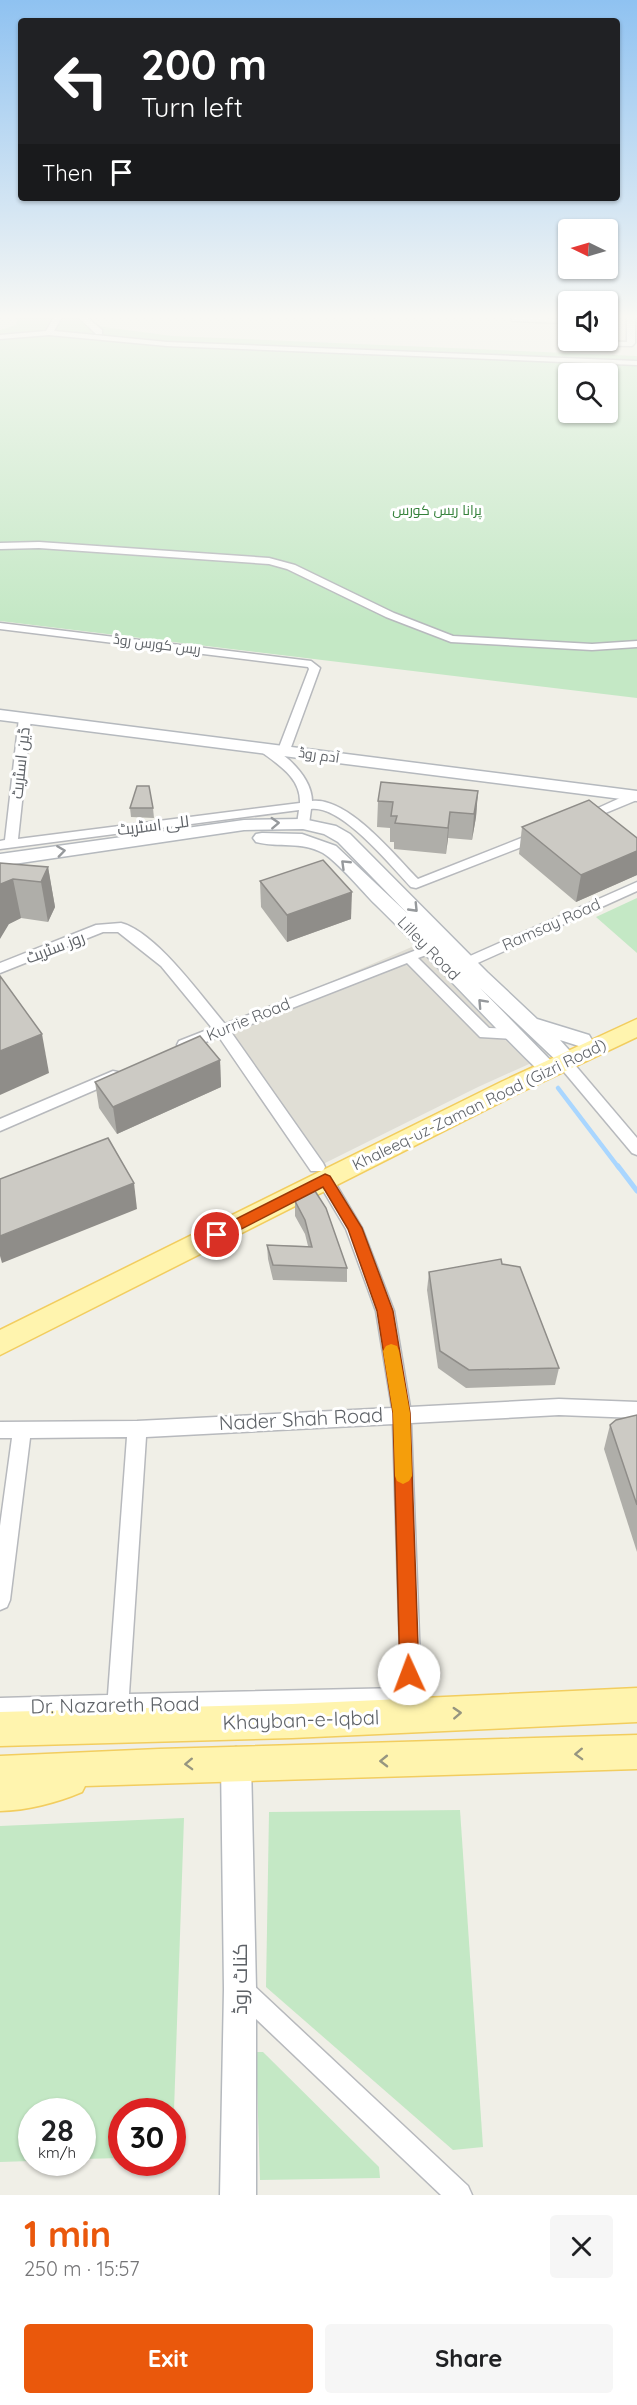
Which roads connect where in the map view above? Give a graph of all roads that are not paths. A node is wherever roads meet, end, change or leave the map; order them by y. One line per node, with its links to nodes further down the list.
1 (0, 546): 3 (street)
2 (0, 552): 3 (street)
3 (390, 615): 5 (street)
4 (0, 626): 9 (street, ریس کورس روڈ)
5 (637, 644)
6 (0, 715): 7 (main road, آدم روڈ)
7 (25, 718): 8 (main road, آدم روڈ); 17 (street, ڈین اسٹریٹ)
8 (263, 748): 9 (main road, آدم روڈ); 11 (street)
9 (284, 750): 10 (main road, آدم روڈ)
10 (310, 754): 11 (street); 12 (main road, آدم روڈ)
11 (293, 771): 13 (street)
12 (636, 796): 14 (street)
13 (305, 805): 15 (street, للی اسٹریٹ); 16 (street); 17 (street, للی اسٹریٹ)
14 (573, 822)
15 (553, 830)
16 (302, 831): 17 (main road); 19 (main road, Lilley Road, one-way to 16); 21 (main road, Lilley Road, one-way to 21)
17 (3, 859)
18 (637, 886): 21 (street, Ramsay Road)
19 (432, 948): 20 (street, Kurrie Road); 25 (main road, Lilley Road, one-way to 19)
20 (409, 957): 25 (street); 26 (street, Kurrie Road)
21 (466, 963): 25 (main road, Lilley Road)
22 (0, 968): 26 (street, روز سٹریٹ)
23 (637, 1014): 27 (main road, Khaleeq-uz-Zaman Road (Gizri Road))
24 (637, 1027): 29 (main road, Khaleeq-uz-Zaman Road (Gizri Road))
25 (521, 1028): 27 (main road); 29 (main road)
26 (221, 1029): 28 (street, Kurrie Road); 33 (street)
27 (582, 1040): 29 (main road, Khaleeq-uz-Zaman Road (Gizri Road))
28 (168, 1052)
29 (556, 1060): 32 (street); 33 (main road, Khaleeq-uz-Zaman Road (Gizri Road))
30 (126, 1070): 31 (street)
31 (0, 1125)
32 (637, 1149)
33 (321, 1173): 34 (main road, Khaleeq-uz-Zaman Road (Gizri Road)); 38 (street)
34 (247, 1213): 35 (main road, Khaleeq-uz-Zaman Road (Gizri Road)); 36 (main road, Khaleeq-uz-Zaman Road (Gizri Road))
35 (0, 1325)
36 (0, 1343)
37 (637, 1410): 38 (street, Nader Shah Road)
38 (402, 1413): 40 (street, Nader Shah Road); 45 (street)
39 (22, 1429): 40 (street, Nader Shah Road); 41 (street, Nader Shah Road); 42 (street)
40 (138, 1429): 43 (street)
41 (0, 1430)
42 (0, 1600)
43 (118, 1705): 45 (street, Dr. Nazareth Road); 46 (street, Dr. Nazareth Road)
44 (637, 1705): 45 (main road, Khayban-e-Iqbal, one-way to 44)
45 (411, 1706): 47 (main road, Khayban-e-Iqbal)
46 (0, 1708)
47 (0, 1729)
48 (637, 1752): 49 (main road, one-way to 49)
49 (236, 1762): 50 (main road, one-way to 50); 53 (main road, کناٹ روڈ)
50 (128, 1766): 51 (main road); 52 (main road)
51 (0, 1773)
52 (0, 1794)
53 (240, 1989): 54 (main road, کناٹ روڈ); 55 (street)
54 (238, 2195)
55 (459, 2195)

